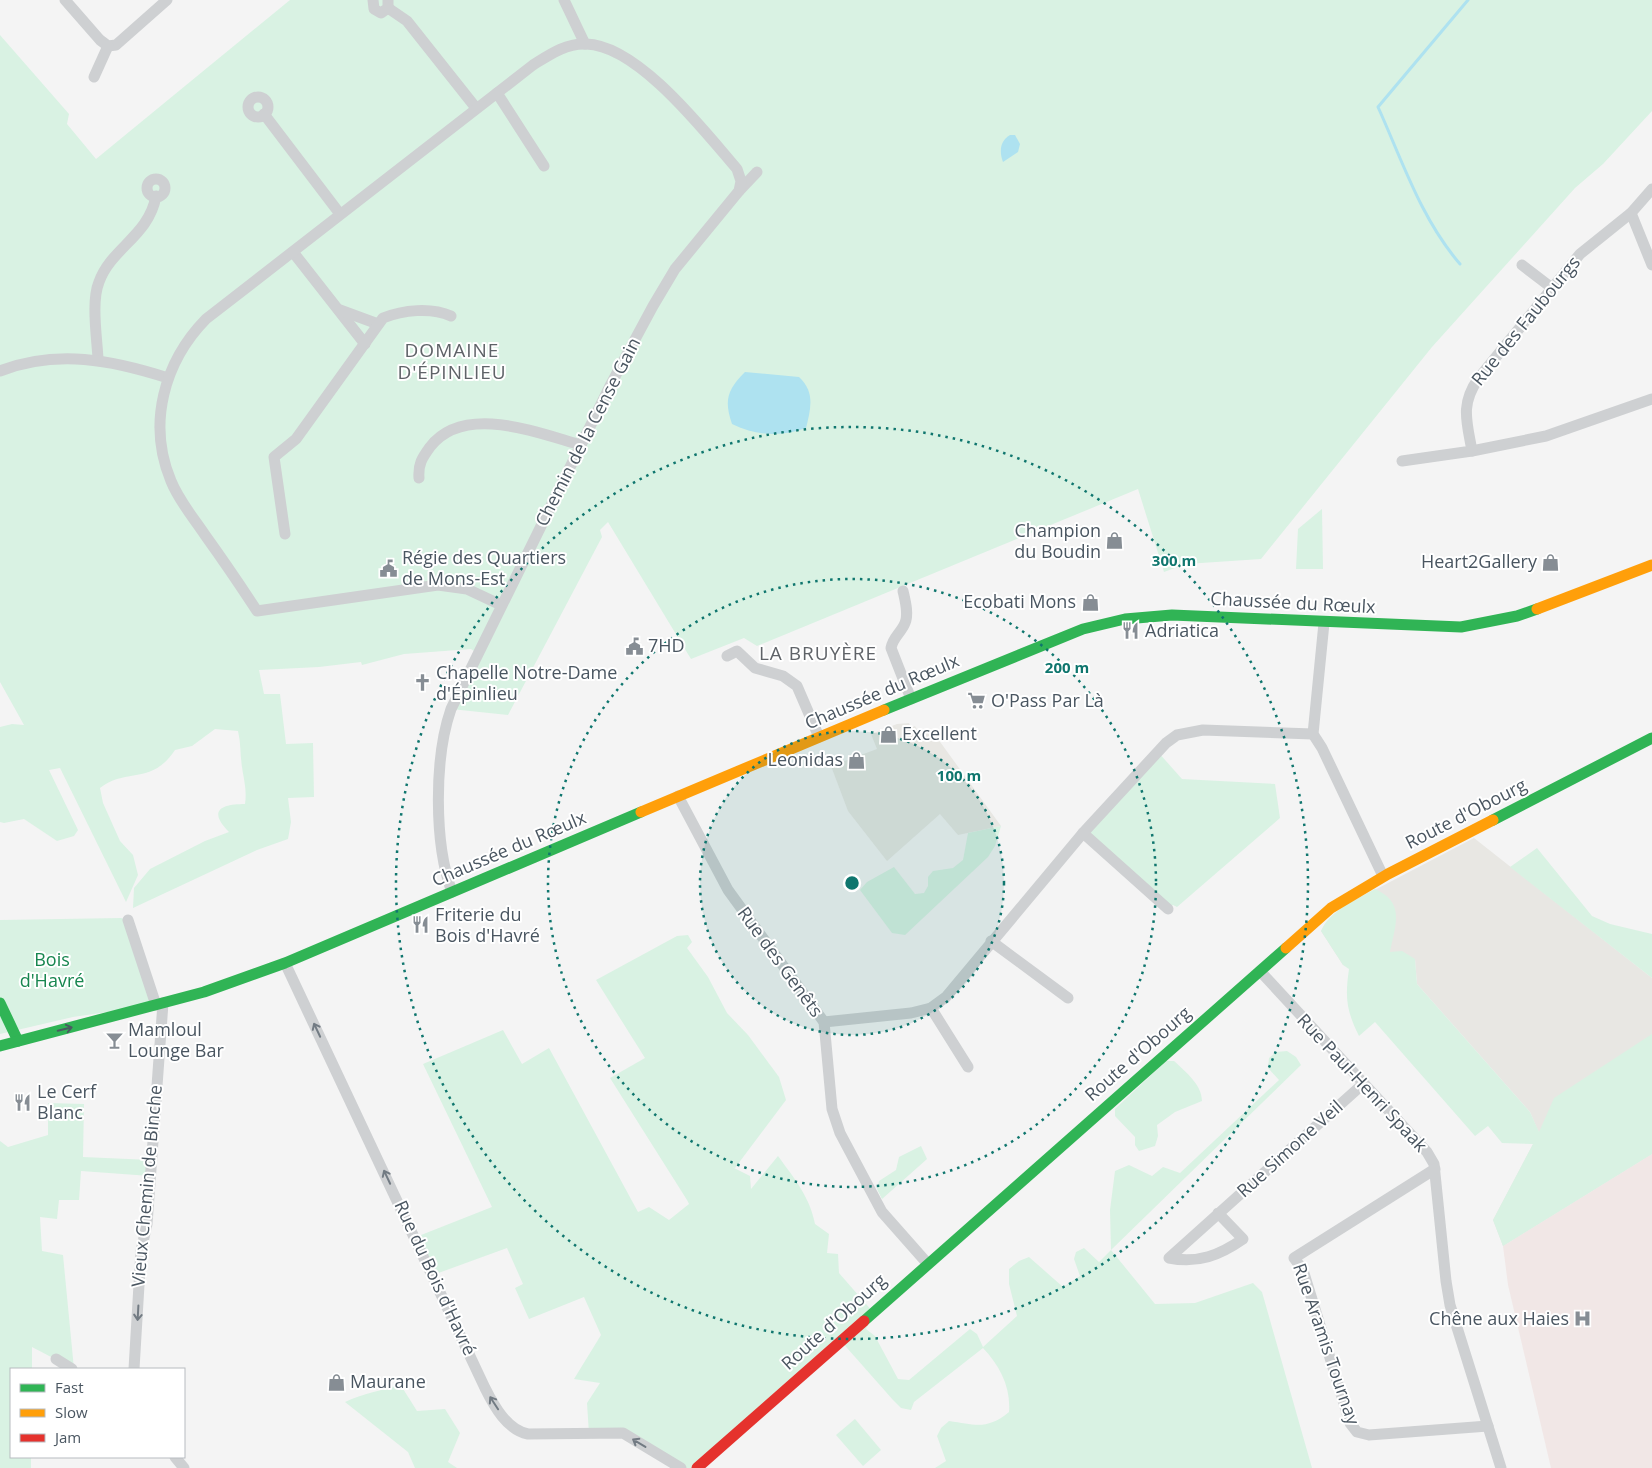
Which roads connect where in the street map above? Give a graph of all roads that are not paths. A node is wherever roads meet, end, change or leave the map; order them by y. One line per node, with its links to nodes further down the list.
1 (65, 0): 7 (street)
2 (167, 0): 7 (street)
3 (373, 0): 5 (street)
4 (564, 0): 6 (street)
5 (388, 4): 10 (street)
6 (585, 44): 9 (street); 15 (street)
7 (108, 46): 8 (street)
8 (94, 77)
9 (497, 93): 10 (street); 12 (street)
10 (476, 108): 18 (street)
11 (264, 114): 18 (street)
12 (544, 166)
13 (757, 172): 15 (street, Chemin de la Cense Gain)
14 (1652, 189): 17 (street, Rue des Faubourgs)
15 (739, 191): 31 (street, Chemin de la Cense Gain)
16 (156, 196): 27 (street)
17 (1631, 213): 21 (street); 22 (street, Rue des Faubourgs)
18 (340, 214): 19 (street)
19 (293, 252): 23 (street); 29 (street)
20 (1522, 265): 22 (street)
21 (1652, 265)
22 (1552, 288): 32 (street, Rue des Faubourgs)
23 (340, 310): 25 (street); 26 (street)
24 (451, 316): 25 (street)
25 (378, 324): 26 (street)
26 (368, 341): 35 (street)
27 (98, 359): 28 (street); 29 (street)
28 (0, 371)
29 (168, 378): 38 (street)
30 (1652, 399): 32 (street)
31 (581, 446): 34 (street); 38 (street, Chemin de la Cense Gain)
32 (1472, 451): 33 (street)
33 (1402, 460)
34 (419, 478)
35 (285, 534)
36 (1652, 565): 39 (main road, Chaussée du Rœulx)
37 (903, 591): 41 (street)
38 (501, 605): 48 (street, Chemin de la Cense Gain)
39 (1324, 623): 41 (main road, Chaussée du Rœulx); 42 (street)
40 (727, 656): 43 (street)
41 (911, 699): 43 (main road, Chaussée du Rœulx)
42 (1313, 734): 46 (street); 47 (street)
43 (819, 737): 45 (main road, Chaussée du Rœulx)
44 (1652, 738): 47 (main road, Route d'Obourg)
45 (678, 796): 48 (main road, Chaussée du Rœulx); 58 (street, Rue des Genêts)
46 (1083, 833): 49 (street); 51 (street)
47 (1383, 876): 53 (main road, Route d'Obourg)
48 (452, 892): 52 (main road, Chaussée du Rœulx)
49 (1168, 909)
50 (128, 920): 56 (street)
51 (992, 941): 54 (street); 57 (street)
52 (286, 963): 56 (main road, Chaussée du Rœulx); 73 (street, Rue du Bois d'Havré, one-way to 52)
53 (1260, 971): 63 (street, Rue Paul-Henri Spaak); 66 (main road, Route d'Obourg)
54 (1068, 998)
55 (0, 1003): 60 (main road)
56 (159, 1004): 60 (main road, Chaussée du Rœulx); 69 (street, Vieux Chemin de Binche, one-way to 69)
57 (931, 1008): 58 (street); 62 (street)
58 (824, 1022): 66 (street, Rue des Genêts)
59 (0, 1034): 60 (main road, Chaussée du Rœulx)
60 (17, 1036): 61 (main road, Chaussée du Rœulx)
61 (0, 1046)
62 (968, 1067)
63 (1363, 1084): 64 (street, Rue Paul-Henri Spaak); 65 (street, Rue Simone Veil)
64 (1435, 1169): 70 (street, Rue Paul-Henri Spaak); 70 (street, Rue Aramis Tournay)
65 (1218, 1213): 65 (street, Rue Simone Veil)
66 (927, 1263): 74 (main road, Route d'Obourg)
67 (56, 1359): 68 (street)
68 (70, 1368)
69 (134, 1368)
70 (1488, 1426): 75 (street, Rue Paul-Henri Spaak)
71 (176, 1458): 72 (street)
72 (184, 1468)
73 (681, 1468)
74 (697, 1468)
75 (1501, 1468)

